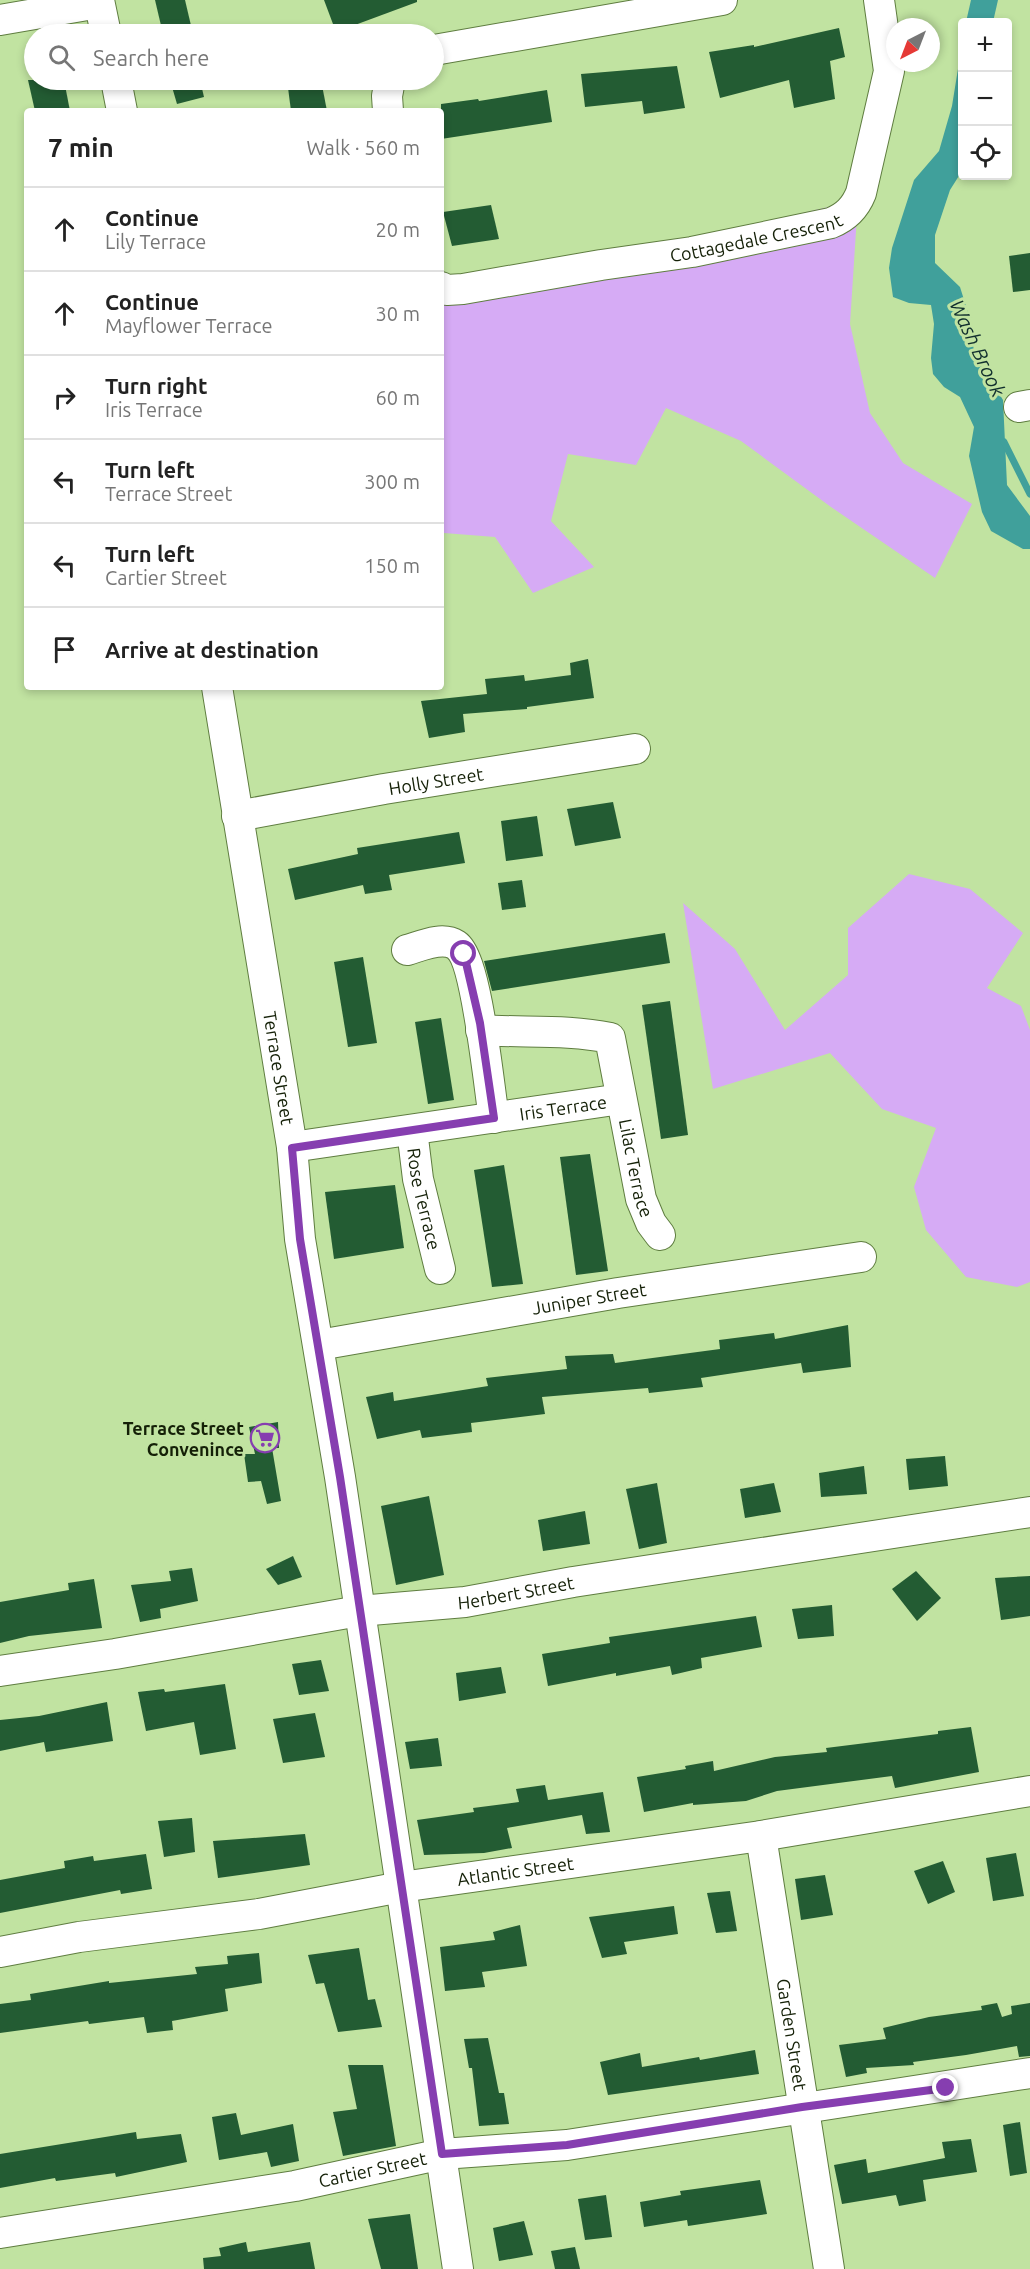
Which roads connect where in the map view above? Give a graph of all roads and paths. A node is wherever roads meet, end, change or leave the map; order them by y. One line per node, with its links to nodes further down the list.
1 (722, 0): 6 (street)
2 (879, 0): 11 (street, Cottagedale Crescent)
3 (99, 1): 4 (street); 5 (street)
4 (0, 21)
5 (104, 24)
6 (444, 48)
7 (118, 90): 9 (street)
8 (388, 90): 10 (street)
9 (121, 108)
10 (388, 108)
11 (444, 288)
12 (217, 690): 14 (street, Terrace Street)
13 (635, 749): 14 (street, Holly Street)
14 (237, 816): 20 (street, Terrace Street)
15 (408, 950): 16 (street)
16 (481, 1030): 17 (street, Lilac Terrace); 18 (street)
17 (621, 1100): 18 (street, Iris Terrace); 21 (street, Lilac Terrace)
18 (494, 1118): 19 (street, Iris Terrace)
19 (412, 1130): 20 (street, Iris Terrace); 23 (street, Rose Terrace)
20 (292, 1148): 24 (street, Terrace Street)
21 (660, 1235)
22 (861, 1257): 24 (street, Juniper Street)
23 (440, 1269)
24 (319, 1345): 26 (street, Terrace Street)
25 (1030, 1512): 26 (street, Herbert Street)
26 (360, 1611): 27 (street, Herbert Street); 30 (street, Terrace Street)
27 (0, 1671)
28 (1030, 1791): 29 (street, Atlantic Street)
29 (761, 1836): 30 (street, Atlantic Street); 33 (street, Garden Street)
30 (401, 1887): 31 (street, Atlantic Street); 34 (street, Terrace Street)
31 (0, 1952)
32 (1030, 2073): 33 (street, Cartier Street)
33 (802, 2107): 34 (street, Cartier Street); 37 (street, Garden Street)
34 (442, 2154): 35 (street, Cartier Street); 36 (street, Terrace Street)
35 (0, 2233)
36 (458, 2269)
37 (829, 2269)

